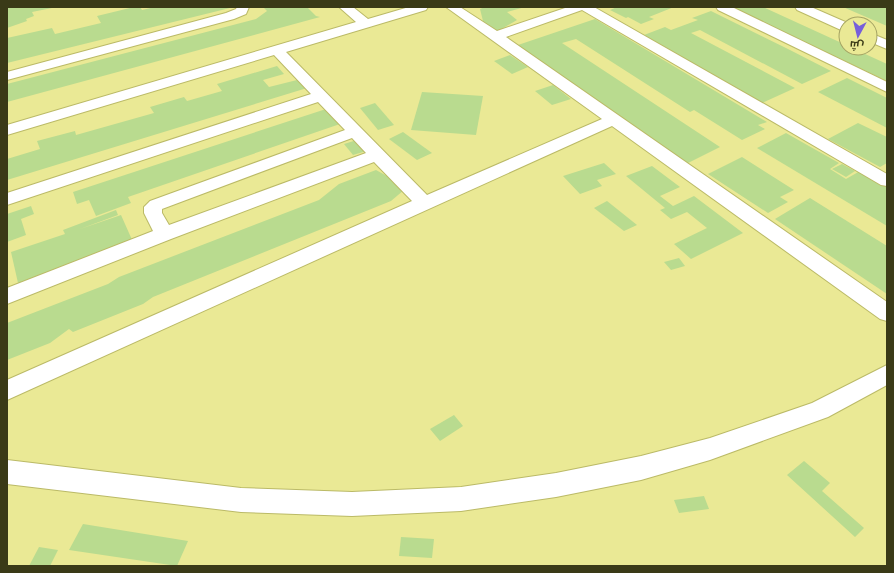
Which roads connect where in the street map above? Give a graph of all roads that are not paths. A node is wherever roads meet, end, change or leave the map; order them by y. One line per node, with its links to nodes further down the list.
1 (243, 7): 13 (street)
2 (345, 7): 10 (street)
3 (422, 7): 10 (street)
4 (452, 7): 11 (street)
5 (580, 7): 11 (street)
6 (585, 7): 22 (street)
7 (722, 7): 14 (street)
8 (801, 7): 9 (street)
9 (838, 23)
10 (366, 24): 12 (street)
11 (496, 36): 16 (street)
12 (278, 51): 15 (street); 17 (street)
13 (7, 76)
14 (887, 88)
15 (321, 96): 18 (street); 23 (street)
16 (613, 120): 24 (street); 27 (street)
17 (7, 130)
18 (355, 132): 19 (street); 20 (street)
19 (320, 145): 21 (street); 25 (street)
20 (377, 155): 21 (street); 24 (street)
21 (340, 168): 25 (street)
22 (887, 181)
23 (7, 199)
24 (424, 203): 29 (street)
25 (164, 234): 26 (street)
26 (7, 296)
27 (887, 313)
28 (887, 374): 30 (street)
29 (7, 390)
30 (7, 472)

